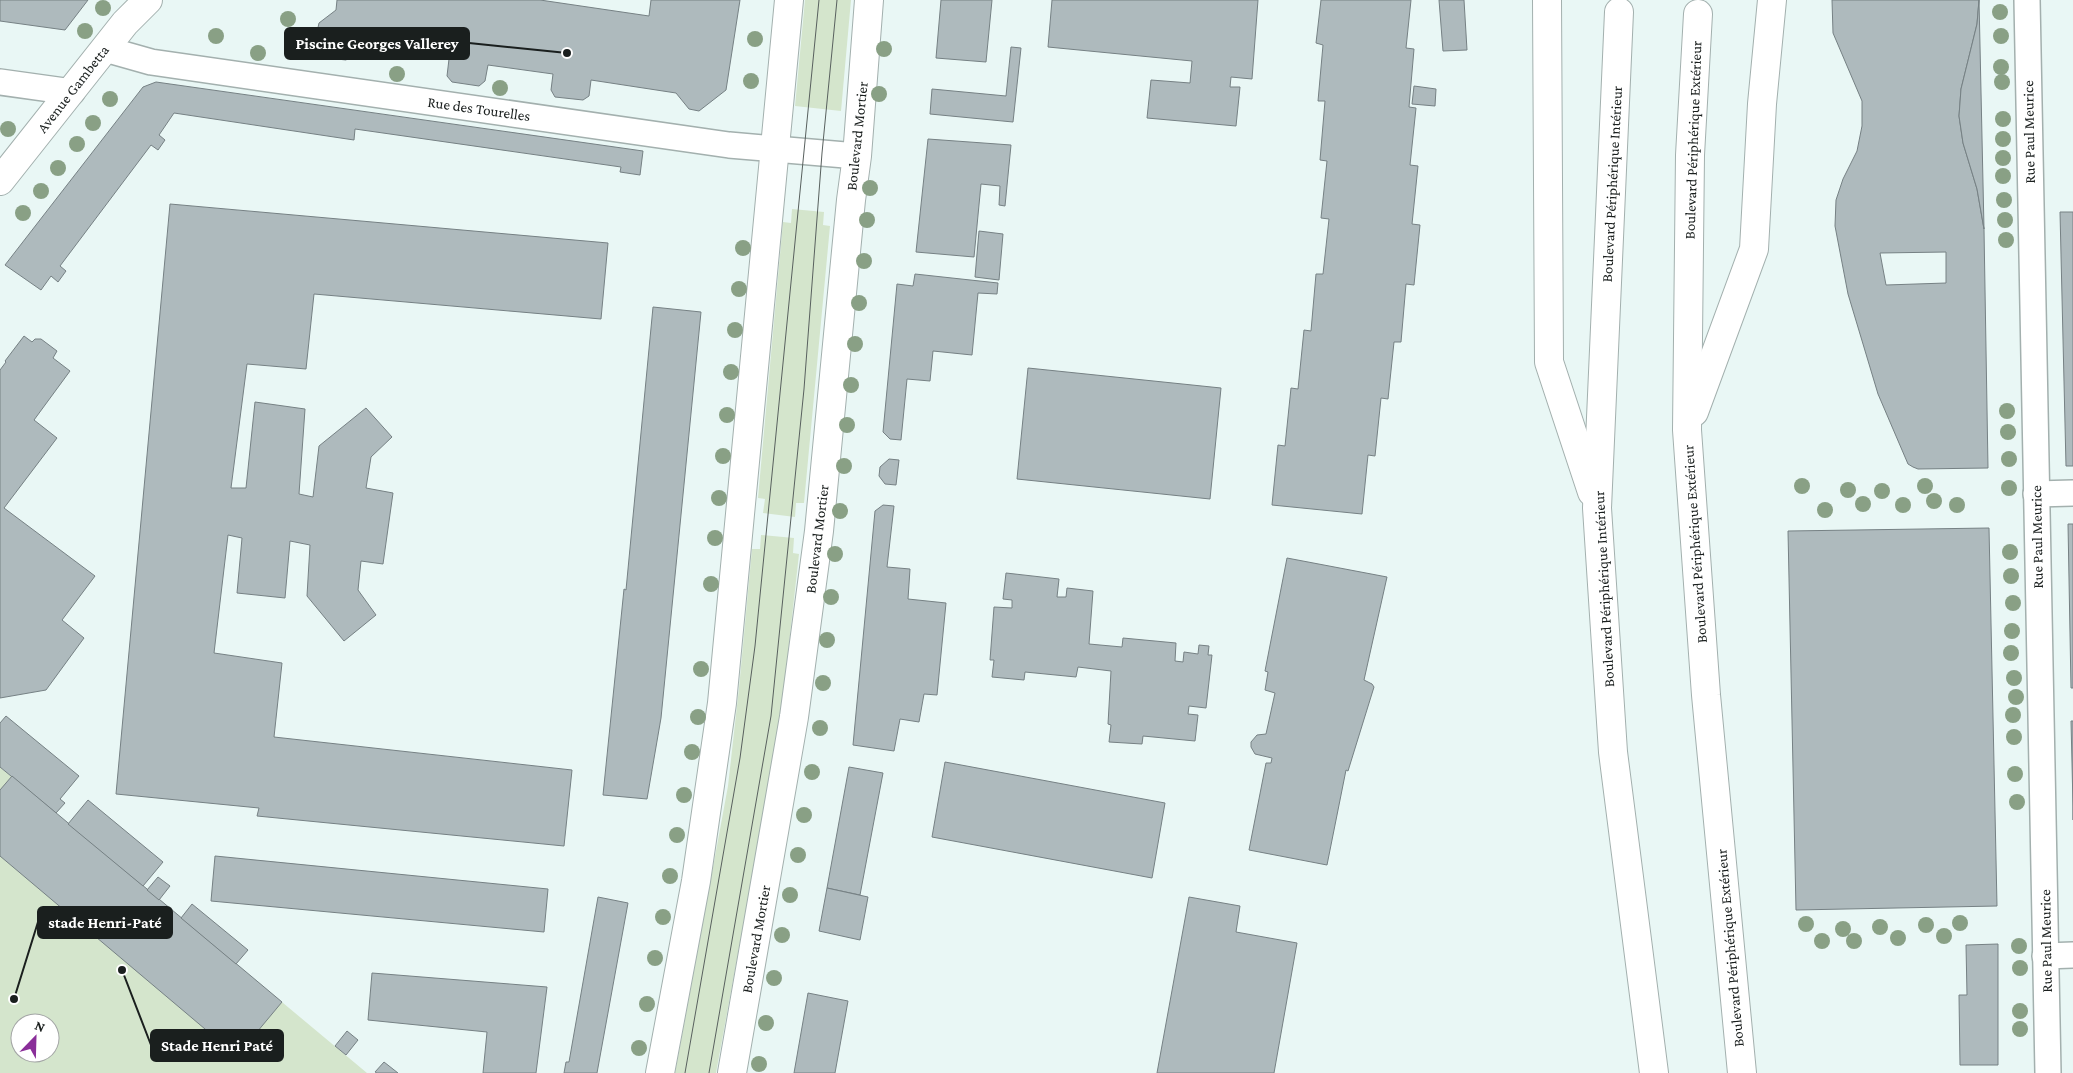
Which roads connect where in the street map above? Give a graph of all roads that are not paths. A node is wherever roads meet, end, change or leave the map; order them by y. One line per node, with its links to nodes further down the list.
1 (148, 0): 9 (main road, Avenue Gambetta)
2 (789, 0): 12 (main road)
3 (869, 0): 13 (main road, Boulevard Mortier)
4 (1548, 0): 18 (main road)
5 (1772, 0): 15 (main road)
6 (2027, 0): 17 (street, Rue Paul Meurice)
7 (1619, 12): 18 (main road, Boulevard Périphérique Intérieur)
8 (1698, 14): 15 (main road, Boulevard Périphérique Extérieur)
9 (104, 49): 11 (main road, Avenue Gambetta); 12 (street, Rue des Tourelles)
10 (0, 82): 11 (street)
11 (72, 92): 14 (main road, Avenue Gambetta)
12 (776, 149): 13 (street, Rue des Tourelles); 21 (main road)
13 (857, 156): 22 (main road, Boulevard Mortier)
14 (0, 181)
15 (1687, 430): 24 (main road, Boulevard Périphérique Extérieur)
16 (2073, 493): 17 (street)
17 (2036, 494): 19 (street, Rue Paul Meurice)
18 (1597, 508): 23 (main road, Boulevard Périphérique Intérieur)
19 (2045, 956): 20 (street); 25 (street, Rue Paul Meurice)
20 (2073, 956)
21 (660, 1073)
22 (732, 1073)
23 (1654, 1073)
24 (1742, 1073)
25 (2048, 1073)

